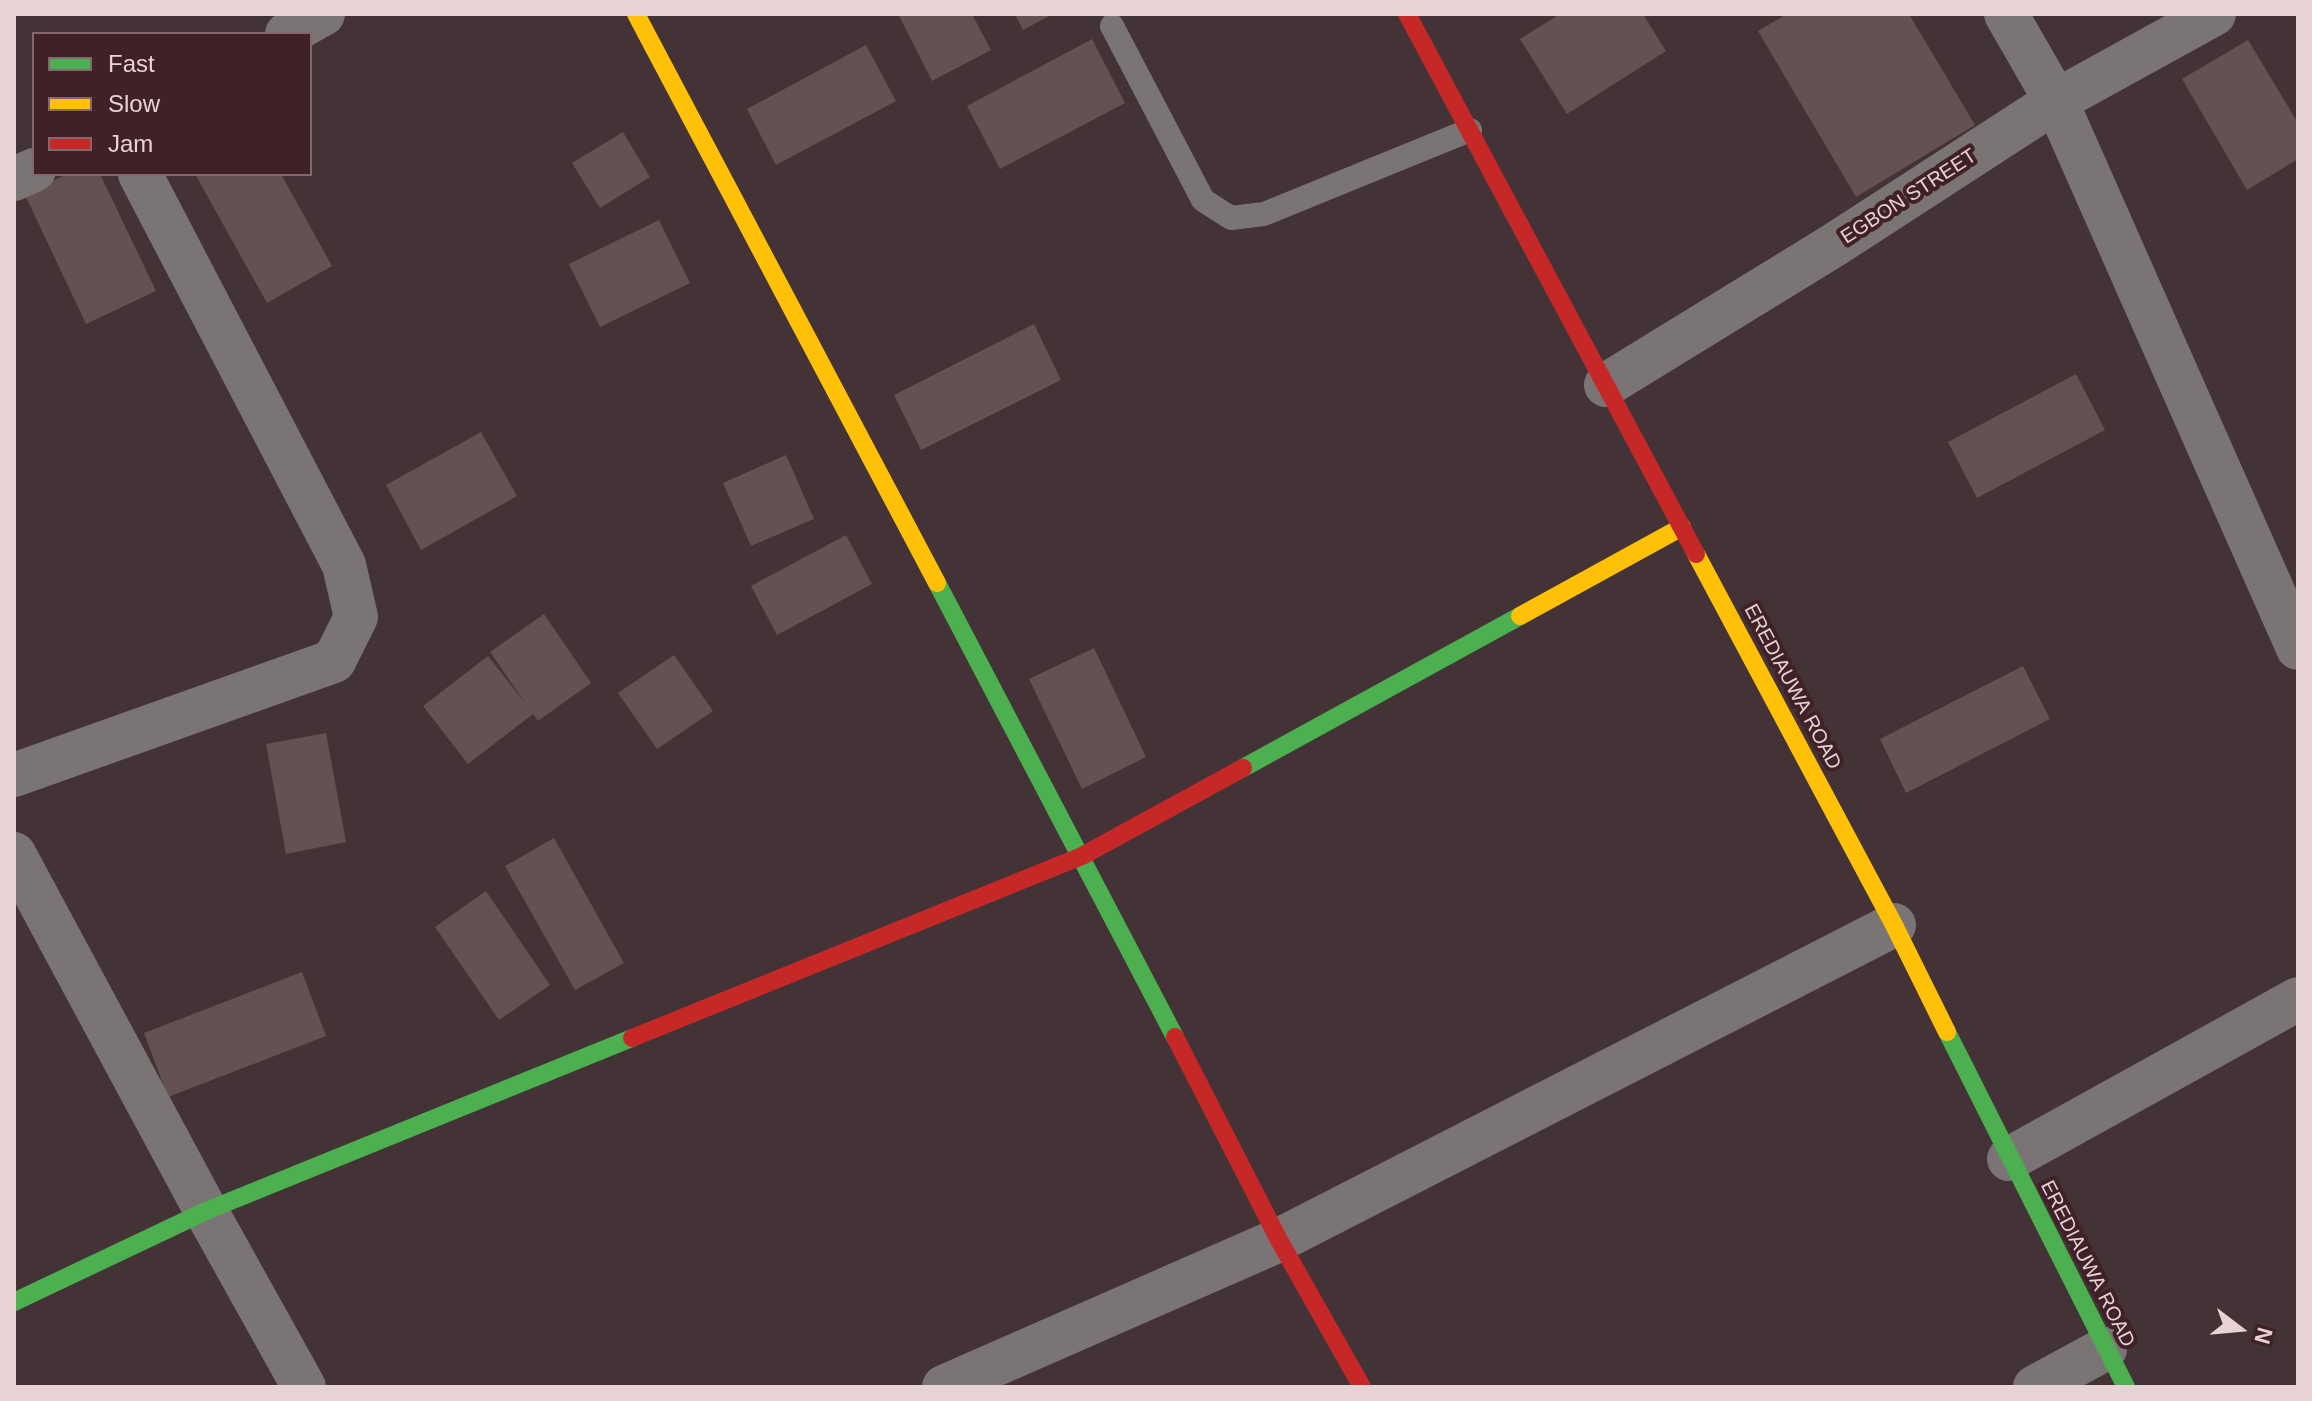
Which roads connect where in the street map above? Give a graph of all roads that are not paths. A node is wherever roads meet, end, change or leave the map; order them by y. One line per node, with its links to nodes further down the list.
1 (636, 14): 14 (street)
2 (1407, 14): 7 (street, EREDIAUWA ROAD)
3 (2006, 14): 6 (street)
4 (2214, 14): 6 (street, EGBON STREET)
5 (1112, 26): 7 (lane)
6 (2056, 101): 9 (street, EGBON STREET); 11 (street)
7 (1470, 130): 9 (street, EREDIAUWA ROAD)
8 (141, 176): 12 (street)
9 (1606, 385): 10 (street, EREDIAUWA ROAD)
10 (1682, 527): 14 (street); 15 (street, EREDIAUWA ROAD)
11 (2298, 648)
12 (14, 775)
13 (14, 854): 18 (street)
14 (1082, 856): 18 (street); 19 (street)
15 (1894, 925): 17 (street, EREDIAUWA ROAD); 19 (street)
16 (2298, 999): 17 (street)
17 (2009, 1159): 21 (street, EREDIAUWA ROAD)
18 (206, 1211): 20 (street); 22 (street)
19 (1279, 1240): 23 (street); 24 (street)
20 (14, 1302)
21 (2105, 1349): 25 (street); 26 (street, EREDIAUWA ROAD)
22 (304, 1387)
23 (944, 1387)
24 (1362, 1387)
25 (2035, 1387)
26 (2126, 1387)

